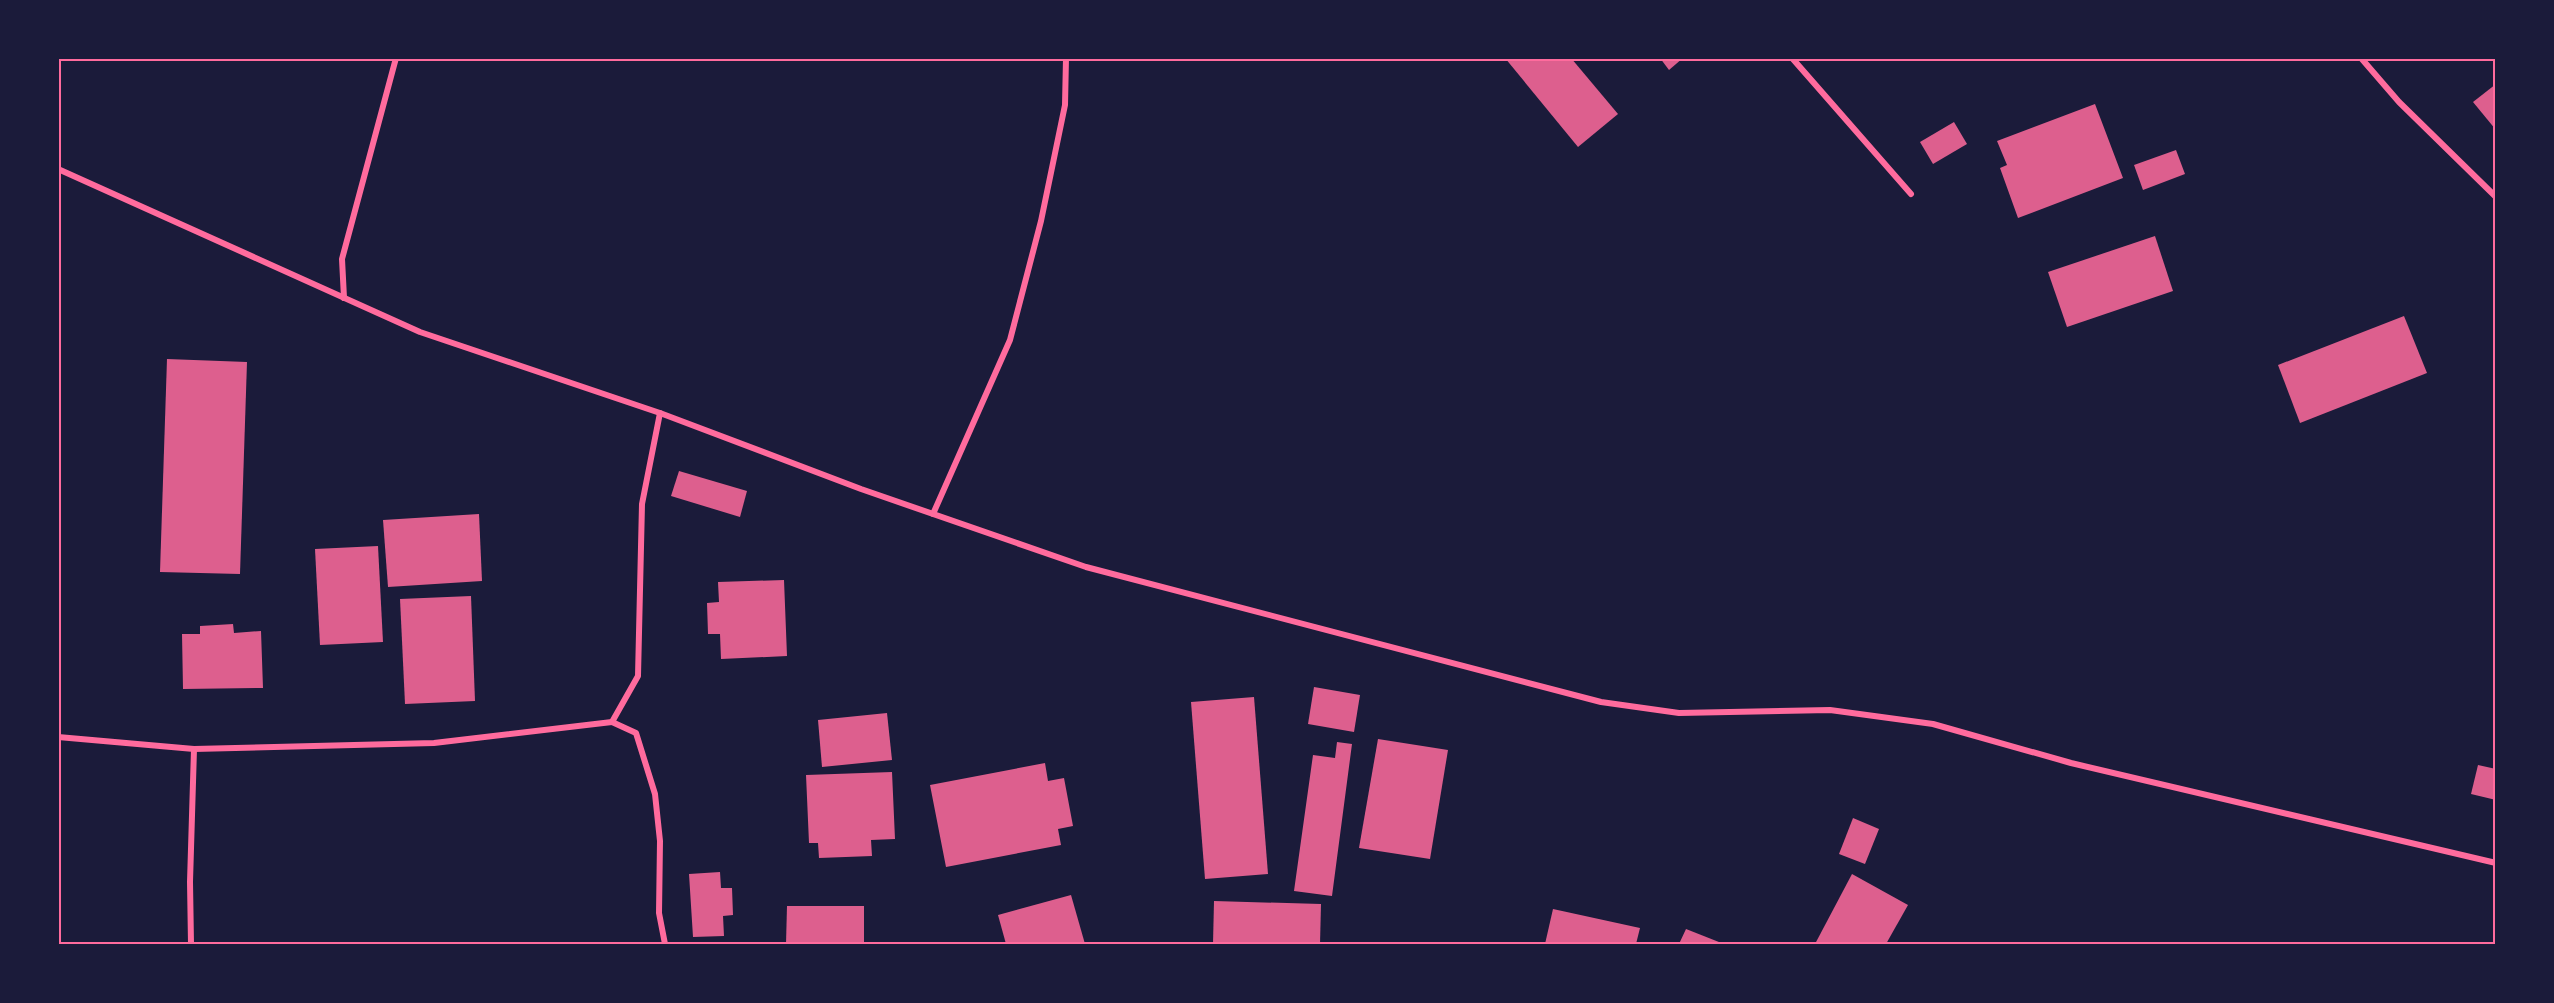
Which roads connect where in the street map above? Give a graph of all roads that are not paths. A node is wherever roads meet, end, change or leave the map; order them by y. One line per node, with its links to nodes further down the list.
1 (396, 58): 8 (street)
2 (1066, 58): 10 (street)
3 (1792, 58): 6 (street)
4 (2361, 58): 7 (street)
5 (58, 169): 8 (street)
6 (1911, 194)
7 (2496, 197)
8 (344, 298): 9 (street)
9 (660, 413): 10 (street); 11 (street)
10 (933, 514): 14 (street)
11 (612, 722): 13 (street); 16 (street)
12 (58, 737): 13 (street)
13 (194, 749): 15 (street)
14 (2496, 863)
15 (191, 945)
16 (664, 945)

